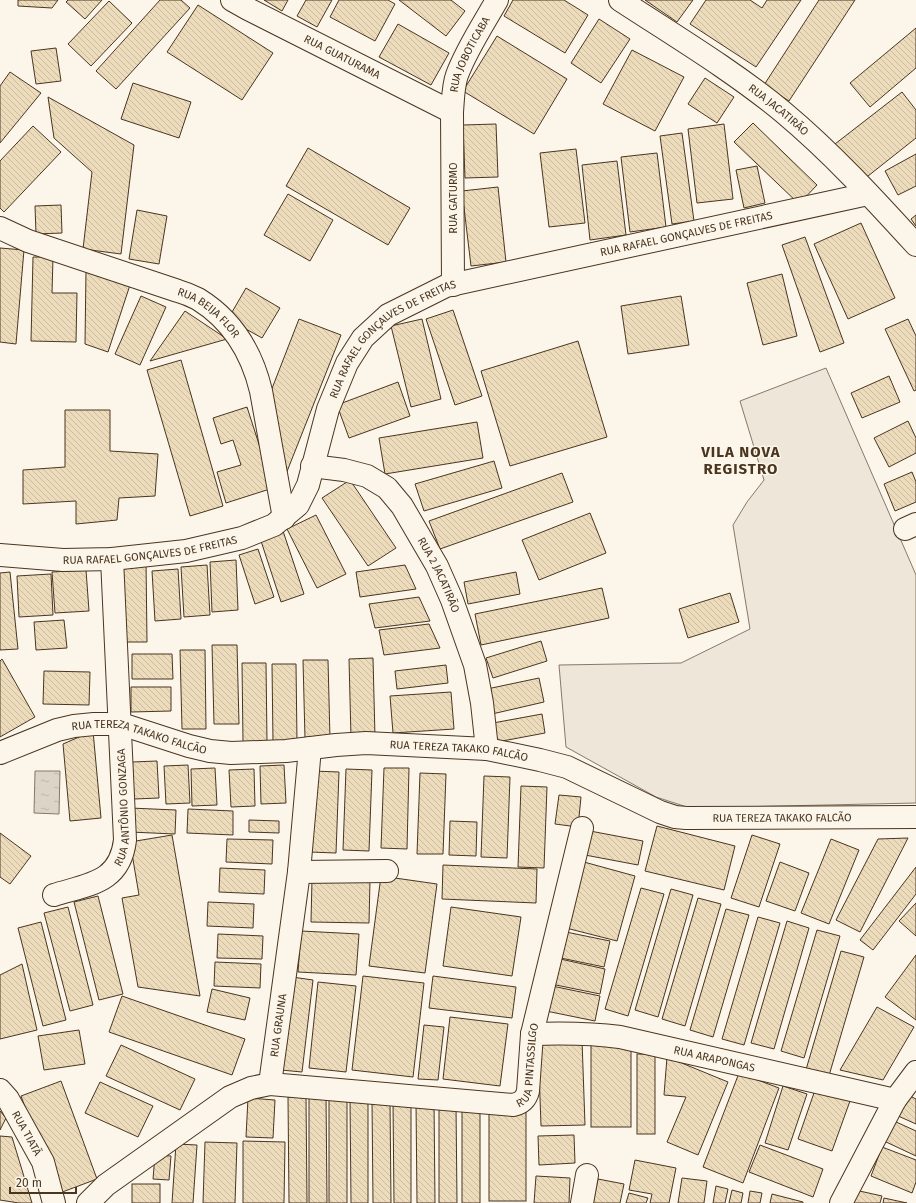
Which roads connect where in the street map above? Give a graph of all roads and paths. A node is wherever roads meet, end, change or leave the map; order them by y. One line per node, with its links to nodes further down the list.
1 (232, 0): 4 (street, RUA GUATURAMA)
2 (497, 0): 4 (street, RUA JOBOTICABA)
3 (620, 0): 5 (street, RUA JACATIRÃO)
4 (452, 112): 8 (street, RUA GATURMO)
5 (868, 194): 7 (street, RUA JACATIRÃO); 8 (street, RUA RAFAEL GONÇALVES DE FREITAS)
6 (0, 228): 10 (street, RUA BEIJA FLOR)
7 (916, 245)
8 (453, 285): 9 (street, RUA RAFAEL GONÇALVES DE FREITAS)
9 (312, 466): 10 (street, RUA RAFAEL GONÇALVES DE FREITAS); 15 (street, RUA 2 JACATIRÃO)
10 (284, 518): 12 (street, RUA RAFAEL GONÇALVES DE FREITAS)
11 (0, 555): 12 (street, RUA RAFAEL GONÇALVES DE FREITAS)
12 (112, 558): 13 (street, RUA ANTÔNIO GONZAGA)
13 (120, 724): 14 (street, RUA TEREZA TAKAKO FALCÃO); 16 (street, RUA TEREZA TAKAKO FALCÃO); 21 (street, RUA ANTÔNIO GONZAGA)
14 (310, 748): 15 (street, RUA TEREZA TAKAKO FALCÃO); 20 (street, RUA GRAUNA)
15 (487, 749): 17 (street, RUA TEREZA TAKAKO FALCÃO)
16 (0, 753)
17 (916, 817)
18 (582, 828): 22 (street, RUA PINTASSILGO)
19 (387, 871): 20 (street)
20 (299, 872): 24 (street, RUA GRAUNA)
21 (54, 895)
22 (532, 1034): 24 (street, RUA PINTASSILGO); 26 (street, RUA ARAPONGAS)
23 (916, 1072): 26 (street)
24 (270, 1084): 29 (street)
25 (0, 1090): 28 (street, RUA TIATÃ)
26 (895, 1100): 31 (street)
27 (587, 1175): 30 (street)
28 (54, 1203)
29 (88, 1203)
30 (582, 1203)
31 (842, 1203)

